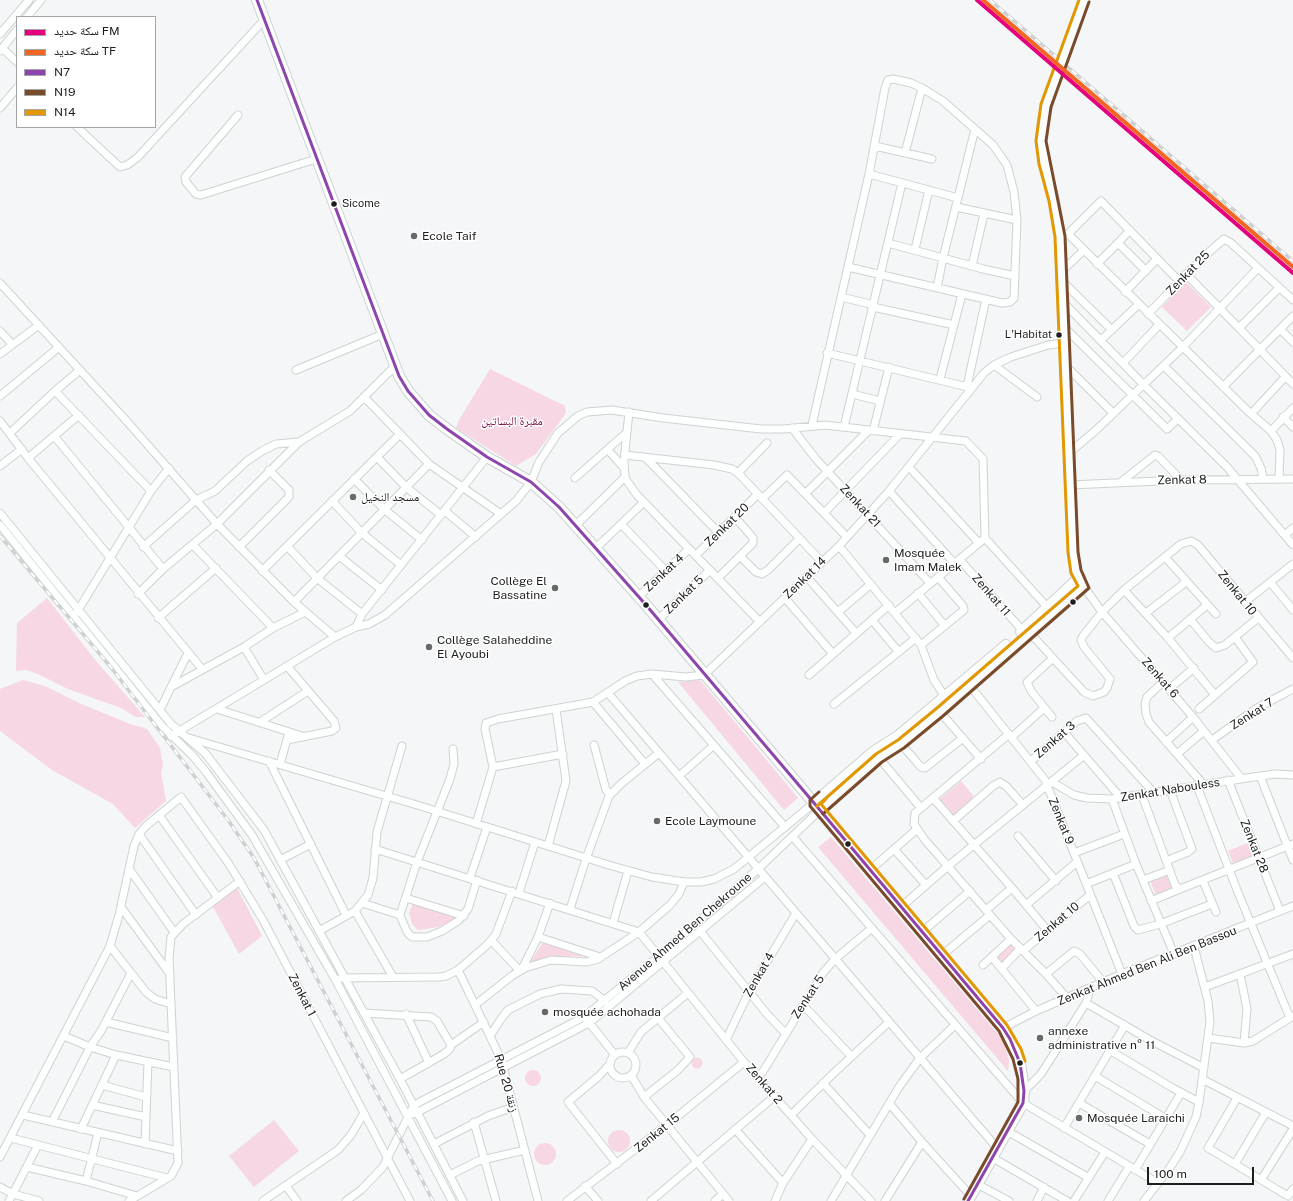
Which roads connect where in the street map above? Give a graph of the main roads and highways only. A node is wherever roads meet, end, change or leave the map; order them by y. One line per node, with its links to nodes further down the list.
1 (257, 0): 6 (main road)
2 (1084, 0): 3 (main road, bridge)
3 (1082, 582): 4 (main road, Avenue Ahmed Ben Chekroune); 4 (main road, Avenue Ahmed Ben Chekroune)
4 (1026, 632): 5 (main road, Avenue Ahmed Ben Chekroune)
5 (947, 700): 6 (main road, Avenue Ahmed Ben Chekroune); 6 (main road, Avenue Ahmed Ben Chekroune)
6 (817, 807): 7 (main road)
7 (970, 1198)

